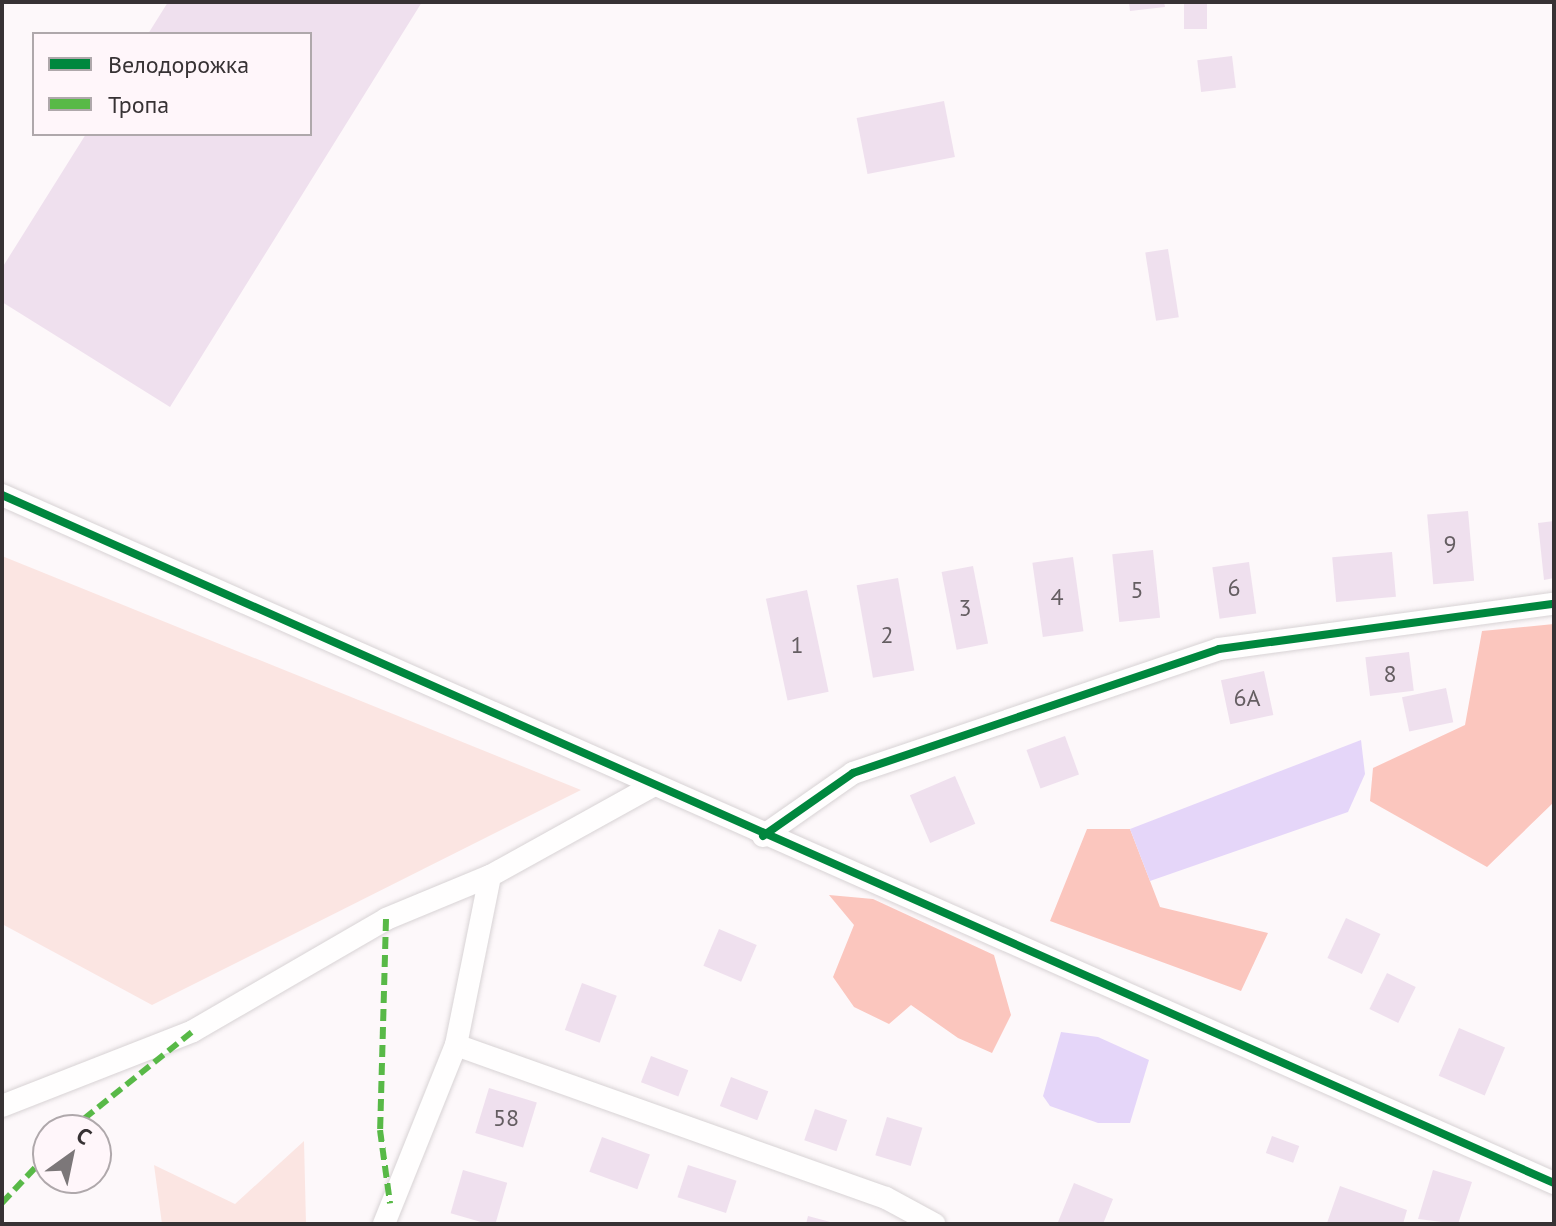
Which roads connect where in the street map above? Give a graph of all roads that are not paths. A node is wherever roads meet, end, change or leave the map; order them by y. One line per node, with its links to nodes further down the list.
1 (2, 495): 3 (street)
2 (1554, 604): 4 (street)
3 (654, 785): 4 (street); 5 (street)
4 (763, 836): 8 (street)
5 (490, 876): 6 (street); 7 (street)
6 (456, 1045): 9 (street); 10 (street)
7 (2, 1106)
8 (1554, 1183)
9 (384, 1224)
10 (934, 1224)

